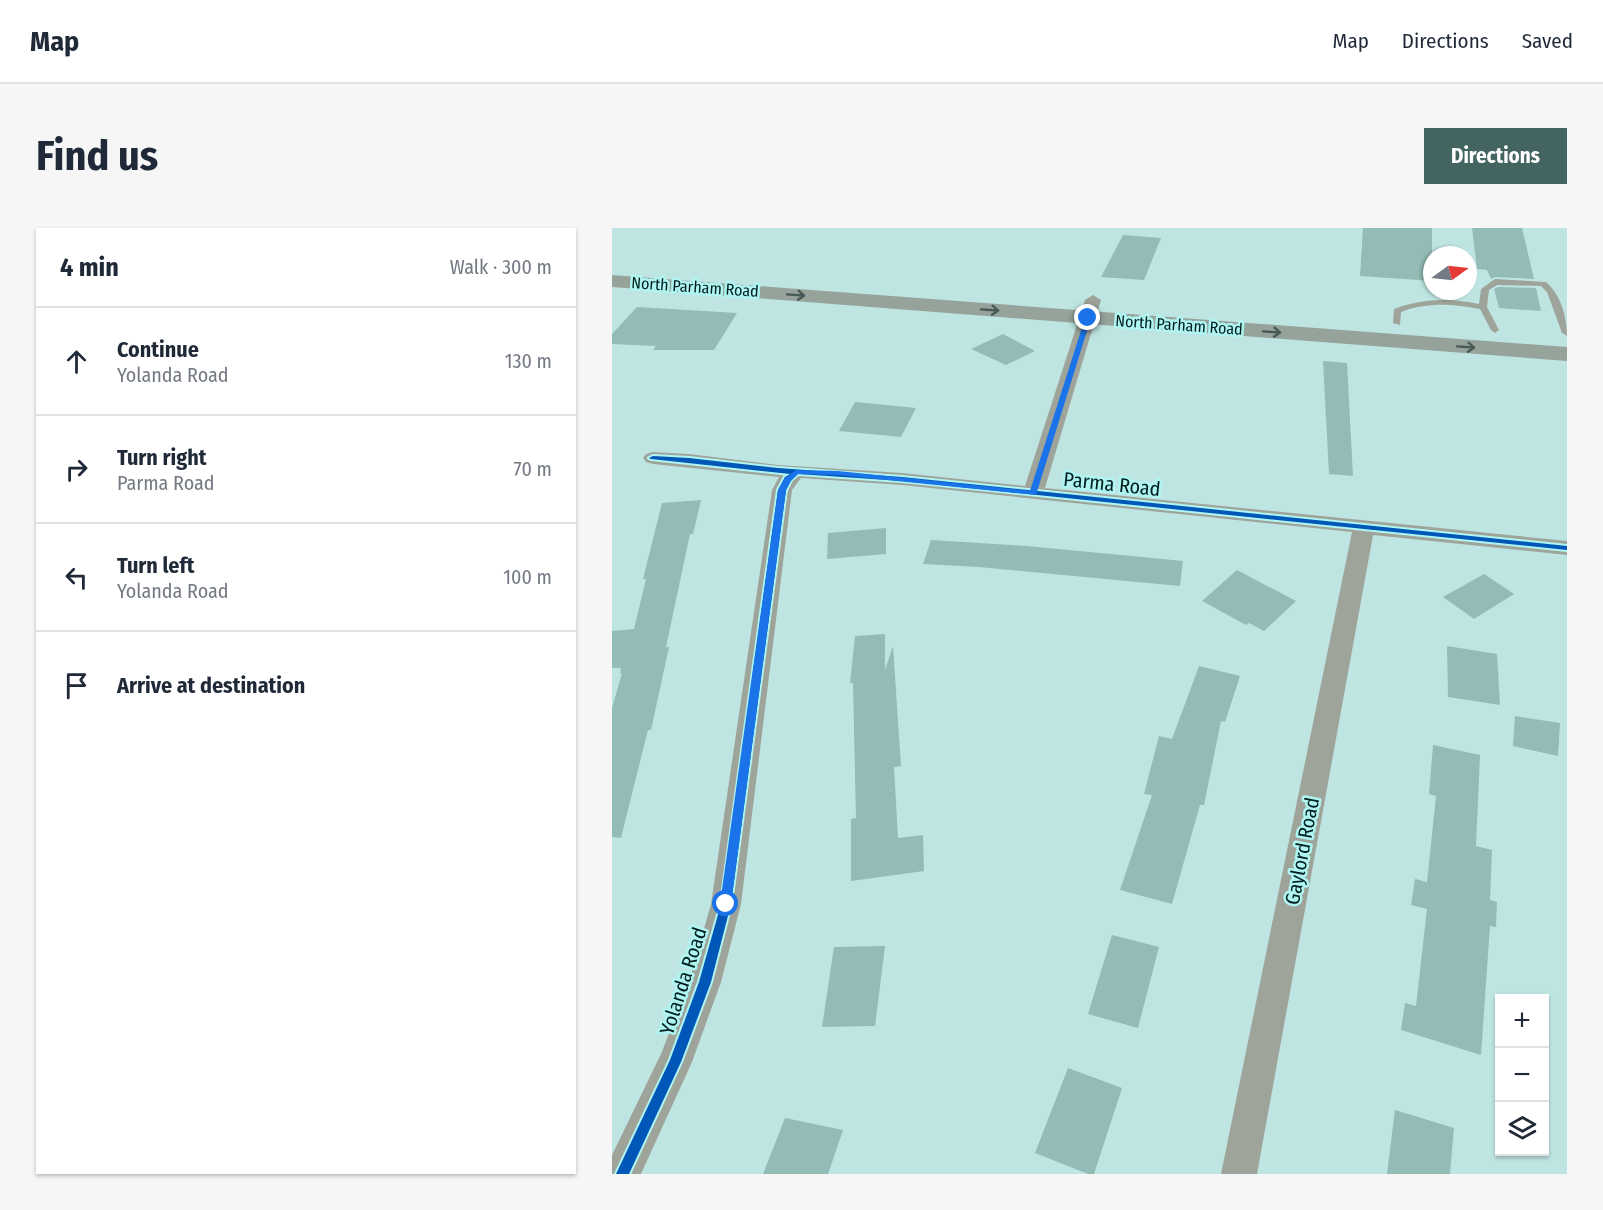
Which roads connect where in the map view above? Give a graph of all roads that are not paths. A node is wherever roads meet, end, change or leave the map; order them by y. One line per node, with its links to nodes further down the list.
1 (612, 264): 4 (highway, North Parham Road)
2 (612, 281): 4 (highway, North Parham Road, one-way to 4)
3 (1483, 307): 5 (lane); 6 (lane); 7 (lane)
4 (1090, 309): 5 (highway, North Parham Road); 8 (highway, North Parham Road, one-way to 8); 11 (street)
5 (1397, 323): 6 (highway, North Parham Road)
6 (1496, 330): 7 (highway, North Parham Road)
7 (1567, 334)
8 (1567, 354)
9 (653, 458): 10 (street, Parma Road)
10 (796, 472): 11 (street, Parma Road); 14 (street, Yolanda Road)
11 (1033, 494): 12 (street, Parma Road)
12 (1363, 528): 13 (street, Parma Road); 15 (street, Gaylord Road)
13 (1567, 549)
14 (622, 1174)
15 (1239, 1174)

